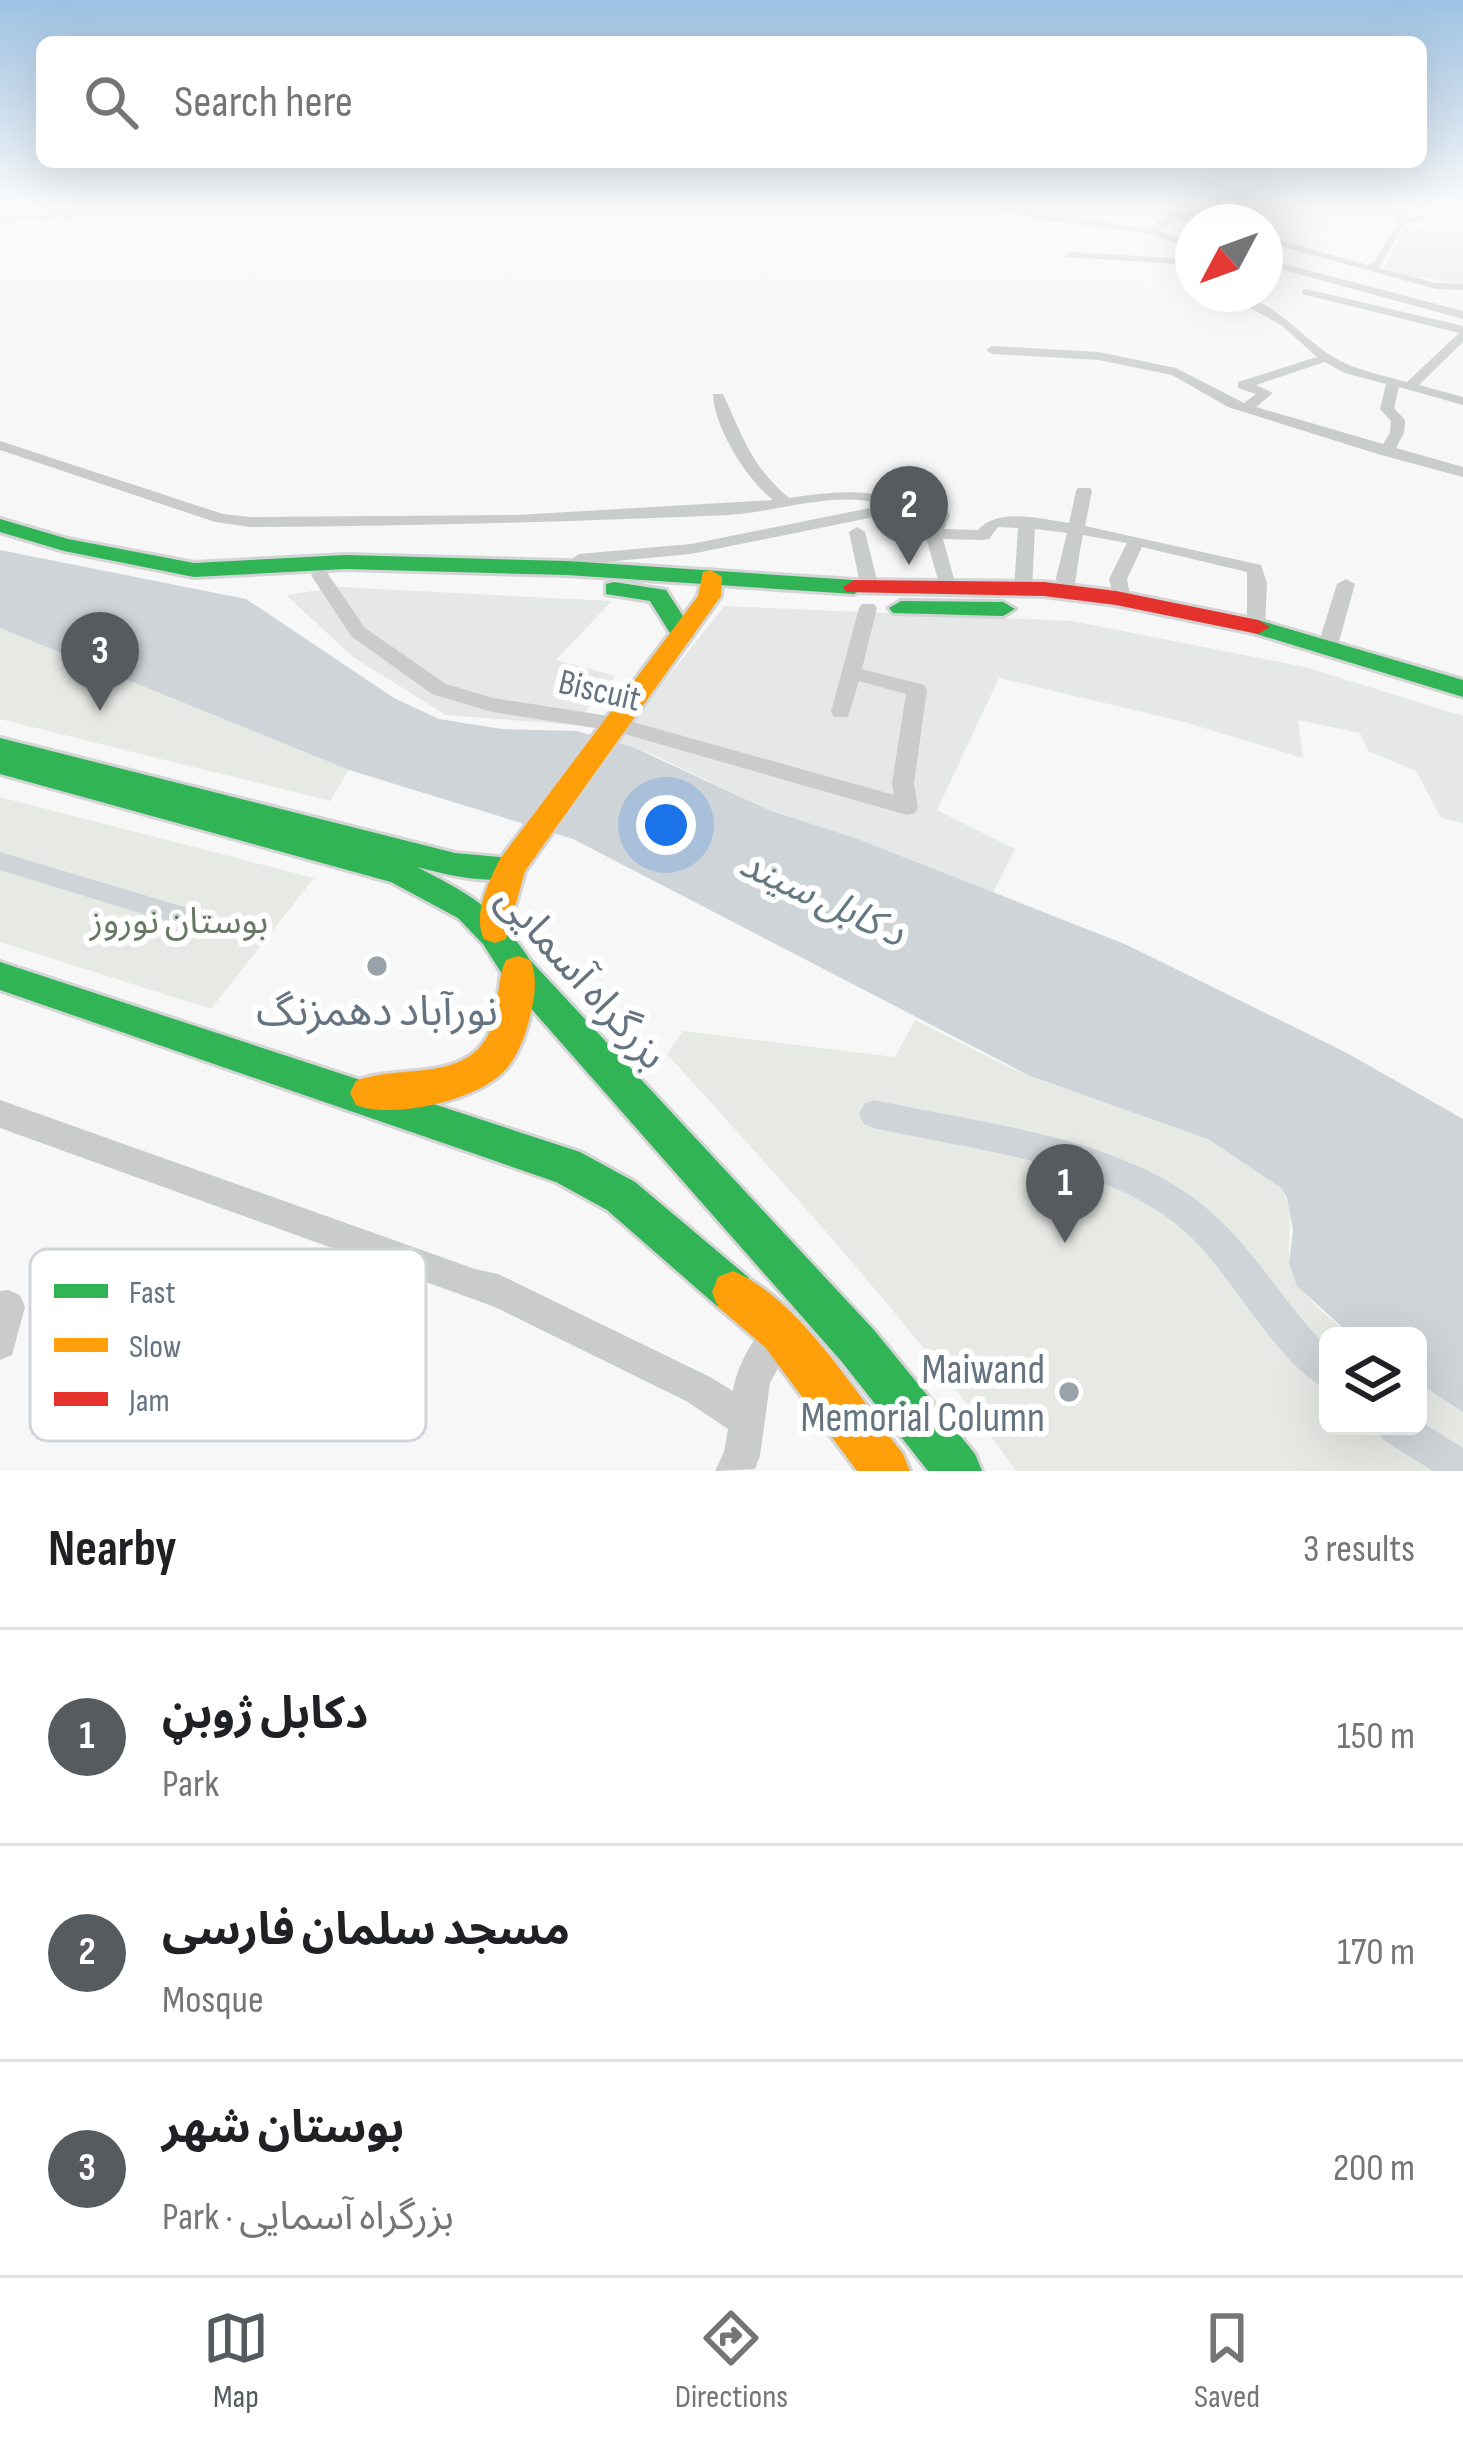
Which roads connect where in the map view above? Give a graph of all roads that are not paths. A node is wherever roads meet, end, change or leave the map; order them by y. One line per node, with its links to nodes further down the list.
1 (1308, 272): 4 (street)
2 (1336, 272): 4 (street)
3 (1380, 272): 5 (street)
4 (1328, 276): 8 (street)
5 (1463, 287)
6 (1306, 292): 9 (street)
7 (1266, 312): 11 (street)
8 (1463, 315)
9 (1463, 333): 12 (street)
10 (992, 350): 15 (street)
11 (1326, 358): 12 (street); 15 (street)
12 (1401, 385): 14 (street); 17 (street)
13 (718, 397): 20 (street)
14 (1463, 401)
15 (1246, 406): 17 (street)
16 (0, 445): 20 (street)
17 (1386, 452): 18 (street)
18 (1463, 472)
19 (1084, 491): 24 (street)
20 (785, 503): 21 (street)
21 (890, 509): 26 (street); 29 (street)
22 (1027, 522): 24 (street); 26 (street); 34 (street)
23 (0, 525): 29 (main road)
24 (1075, 528): 28 (street); 35 (street)
25 (857, 532): 36 (street)
26 (934, 534): 33 (street)
27 (0, 535): 30 (main road)
28 (1137, 540): 37 (street); 38 (street)
29 (567, 568): 32 (main road)
30 (320, 575): 39 (main road); 45 (street, Biscuit)
31 (1346, 584): 40 (street)
32 (710, 586): 36 (main road); 39 (main road)
33 (947, 586): 34 (main road); 36 (main road)
34 (1023, 589): 35 (main road)
35 (1066, 594): 37 (main road)
36 (869, 598): 41 (street); 43 (main road)
37 (1122, 601): 38 (main road)
38 (1256, 628): 40 (main road)
39 (682, 633): 45 (main road)
40 (1328, 645): 42 (main road)
41 (854, 673): 44 (street); 45 (street, Biscuit)
42 (1463, 689)
43 (1463, 707)
44 (842, 712)
45 (611, 729): 48 (main road)
46 (0, 747): 48 (main road)
47 (0, 764): 49 (main road, بزرگراه آسمایی)
48 (511, 867): 49 (main road)
49 (495, 929): 50 (main road, بزرگراه آسمایی)
50 (518, 970): 52 (main road); 62 (main road, بزرگراه آسمایی)
51 (0, 976): 52 (main road)
52 (346, 1094): 57 (main road)
53 (0, 1114): 54 (street)
54 (371, 1249)
55 (426, 1269): 59 (street)
56 (0, 1309): 58 (street)
57 (781, 1332): 59 (street); 61 (main road)
58 (0, 1343)
59 (747, 1421): 60 (street)
60 (734, 1471)
61 (886, 1471)
62 (958, 1471)

